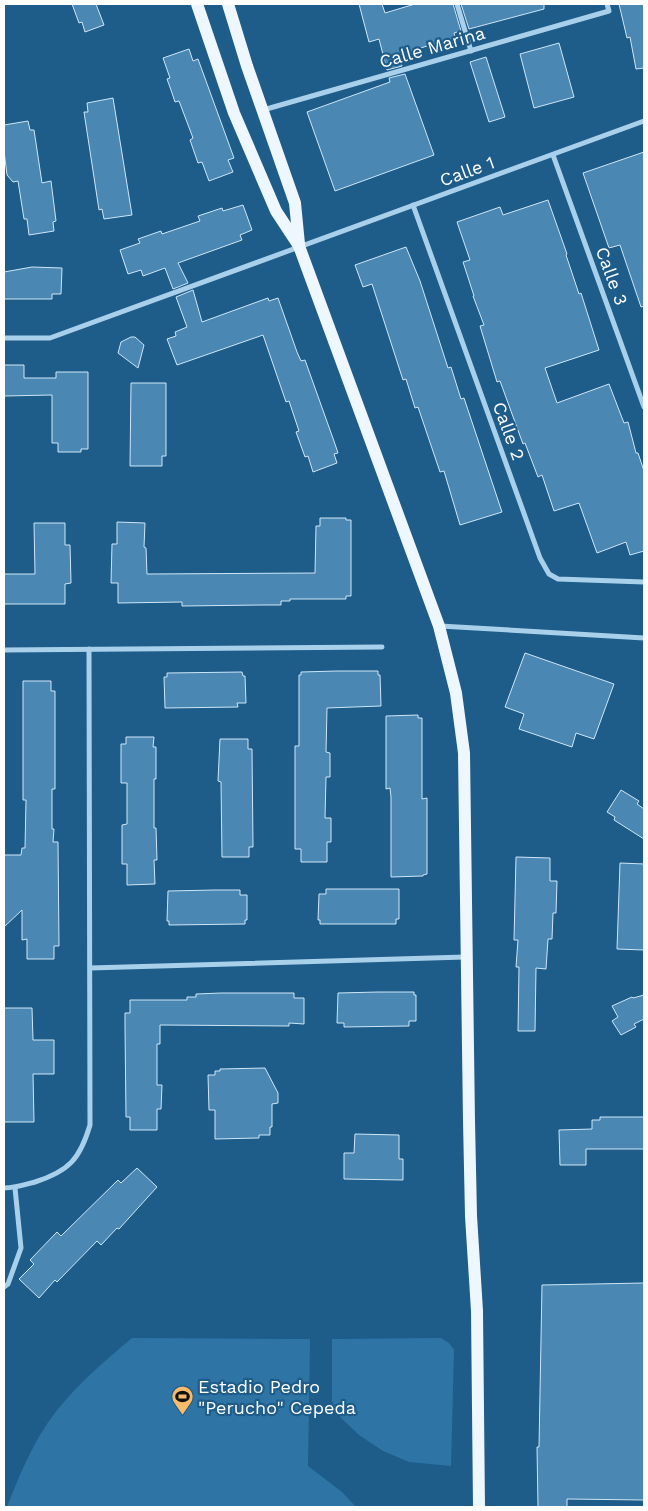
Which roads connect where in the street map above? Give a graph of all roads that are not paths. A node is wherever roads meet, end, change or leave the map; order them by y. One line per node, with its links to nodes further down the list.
1 (197, 4): 10 (main road)
2 (228, 4): 6 (main road)
3 (457, 4): 5 (street)
4 (607, 4): 5 (street, Calle Marina)
5 (471, 51): 6 (street, Calle Marina)
6 (262, 110): 10 (main road)
7 (644, 122): 8 (street, Calle 1)
8 (553, 155): 9 (street, Calle 1); 12 (street, Calle 3)
9 (413, 205): 10 (street, Calle 1); 13 (street, Calle 2)
10 (299, 246): 11 (street, Calle 1); 14 (main road)
11 (4, 338)
12 (644, 407)
13 (644, 582)
14 (439, 626): 15 (street); 19 (main road)
15 (644, 638)
16 (382, 647): 17 (street)
17 (89, 649): 18 (street); 20 (street)
18 (4, 650)
19 (466, 957): 20 (street); 24 (main road)
20 (90, 968): 22 (street)
21 (4, 1188): 22 (street)
22 (15, 1188): 23 (street)
23 (4, 1287)
24 (479, 1507)

